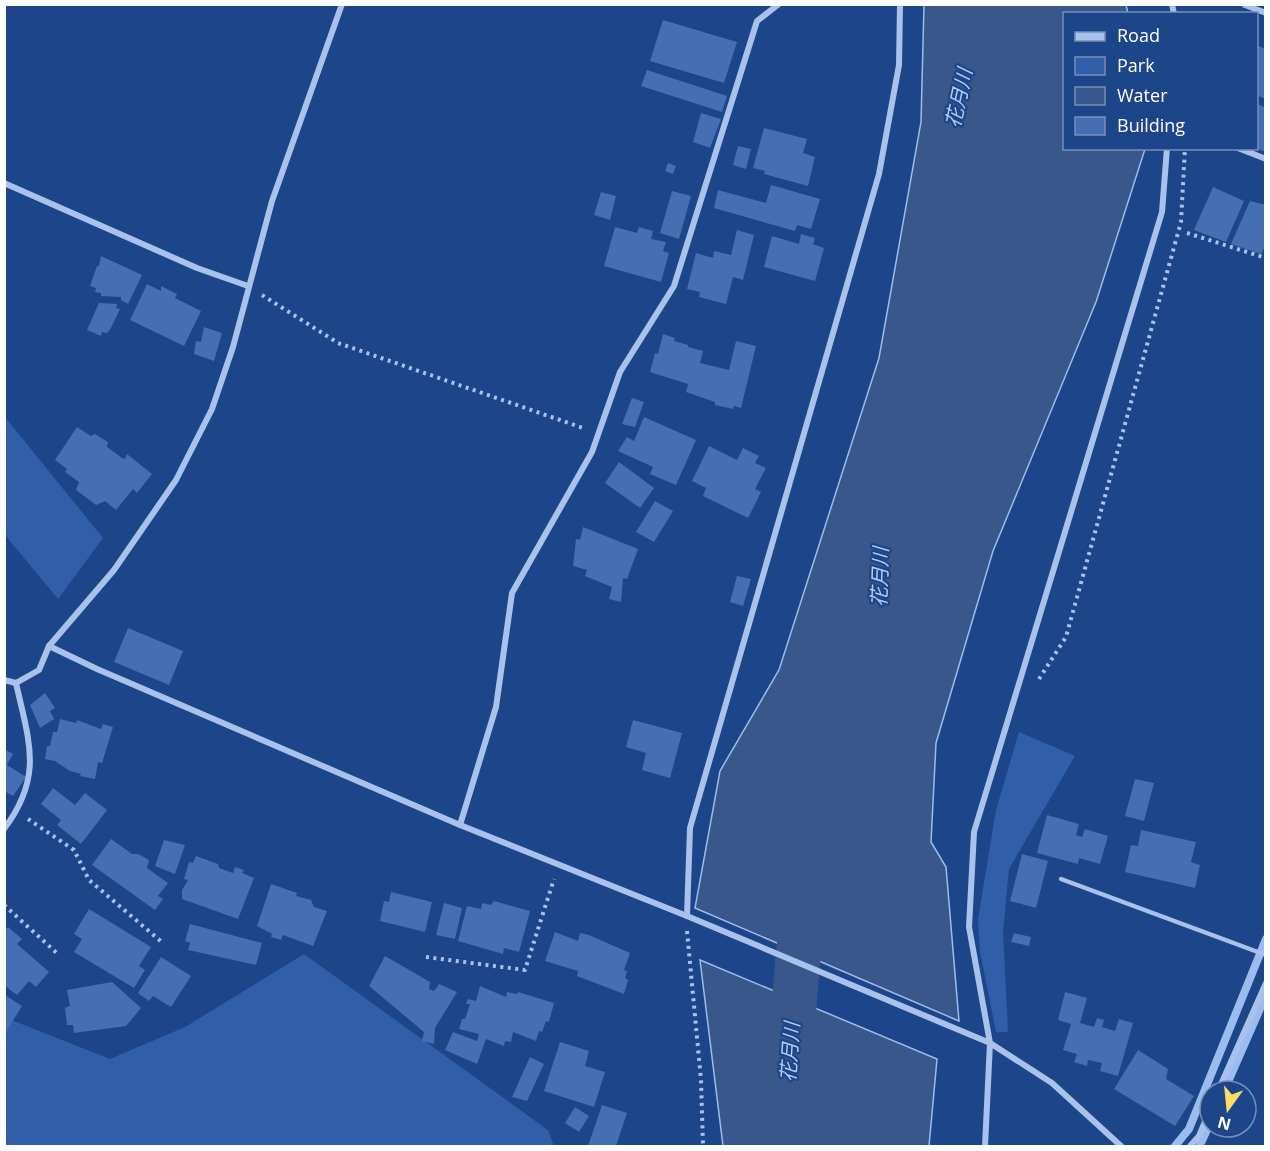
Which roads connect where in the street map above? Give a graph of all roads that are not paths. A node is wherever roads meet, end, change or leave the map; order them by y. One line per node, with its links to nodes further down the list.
1 (342, 4): 10 (street)
2 (779, 4): 14 (street)
3 (900, 4): 17 (street)
4 (1245, 5): 5 (street)
5 (1266, 13)
6 (1167, 150): 20 (street)
7 (1243, 150): 8 (street)
8 (1266, 159)
9 (4, 183): 10 (street)
10 (248, 286): 11 (street)
11 (49, 646): 13 (street); 14 (street)
12 (4, 680): 13 (street)
13 (16, 683): 15 (street)
14 (460, 825): 17 (street)
15 (4, 830)
16 (1061, 879): 18 (lane)
17 (687, 916): 20 (street)
18 (1266, 955)
19 (1266, 983): 21 (street)
20 (990, 1043): 22 (street); 23 (street)
21 (1223, 1079)
22 (985, 1146)
23 (1121, 1146)

